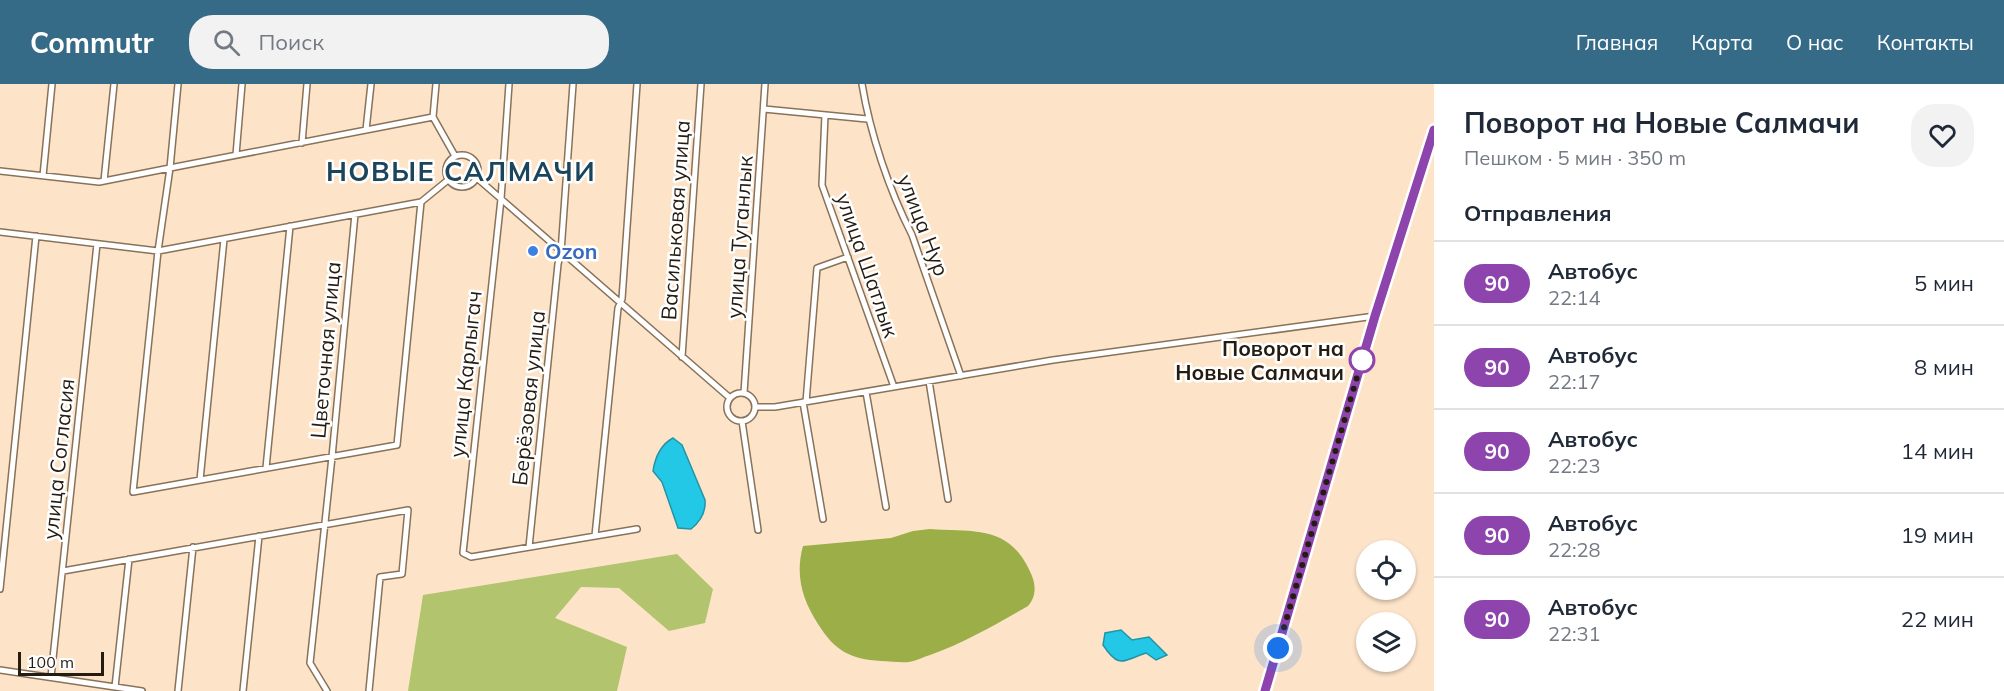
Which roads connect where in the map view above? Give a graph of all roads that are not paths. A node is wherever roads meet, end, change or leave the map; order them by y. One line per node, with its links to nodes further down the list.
1 (52, 84): 25 (street)
2 (114, 84): 28 (street)
3 (178, 84): 23 (street)
4 (242, 84): 21 (street)
5 (307, 84): 20 (street)
6 (371, 84): 18 (street)
7 (436, 84): 16 (street)
8 (508, 84): 29 (street, улица Карлыгач)
9 (573, 84): 38 (street, Берёзовая улица)
10 (637, 84): 40 (street)
11 (700, 84): 42 (street, Васильковая улица)
12 (765, 84): 14 (street, улица Туганлык)
13 (862, 84): 17 (street, улица Нур)
14 (764, 109): 15 (street); 47 (street, улица Туганлык)
15 (825, 115): 17 (street); 39 (street, улица Шатлык)
16 (433, 117): 18 (street); 22 (street)
17 (867, 119): 43 (street, улица Нур)
18 (366, 130): 20 (street)
19 (1434, 130): 41 (street)
20 (302, 143): 21 (street)
21 (236, 156): 23 (street)
22 (454, 156): 26 (street); 27 (street)
23 (170, 168): 28 (street); 37 (street)
24 (0, 171): 25 (street)
25 (42, 176): 28 (street)
26 (477, 178): 27 (street); 29 (street)
27 (448, 180): 30 (street)
28 (104, 181)
29 (501, 199): 38 (street); 63 (street, улица Карлыгач)
30 (421, 202): 31 (street); 52 (street)
31 (355, 214): 32 (street); 52 (street, Цветочная улица)
32 (290, 226): 35 (street); 53 (street)
33 (0, 232): 34 (street)
34 (36, 236): 36 (street); 67 (street)
35 (224, 239): 37 (street); 54 (street)
36 (98, 244): 37 (street); 66 (street, улица Согласия)
37 (158, 251): 54 (street)
38 (561, 252): 40 (street); 63 (street, Берёзовая улица)
39 (848, 257): 45 (street, улица Шатлык); 49 (street)
40 (620, 303): 42 (street); 62 (street)
41 (1375, 316): 43 (street); 76 (street)
42 (682, 357): 48 (street)
43 (960, 376): 44 (street)
44 (929, 381): 45 (street); 55 (street)
45 (894, 387): 46 (street)
46 (866, 392): 49 (street); 56 (street)
47 (744, 393): 48 (street); 50 (street)
48 (730, 398): 51 (street)
49 (805, 402): 50 (street); 57 (street)
50 (755, 407): 51 (street)
51 (742, 421): 60 (street)
52 (332, 457): 53 (street); 58 (street, Цветочная улица)
53 (266, 468): 54 (street)
54 (200, 480)
55 (948, 499)
56 (886, 507)
57 (823, 519)
58 (325, 524): 61 (street); 74 (street, Цветочная улица); 75 (street)
59 (637, 529): 62 (street)
60 (758, 530)
61 (259, 536): 64 (street); 73 (street)
62 (595, 536): 63 (street)
63 (529, 547)
64 (193, 548): 65 (street); 72 (street)
65 (129, 559): 66 (street); 70 (street)
66 (63, 571): 69 (street, улица Согласия)
67 (0, 589)
68 (0, 670): 69 (street)
69 (51, 677): 70 (street)
70 (115, 687): 71 (street)
71 (142, 691)
72 (178, 691)
73 (243, 691)
74 (327, 691)
75 (369, 691)
76 (1265, 691)

